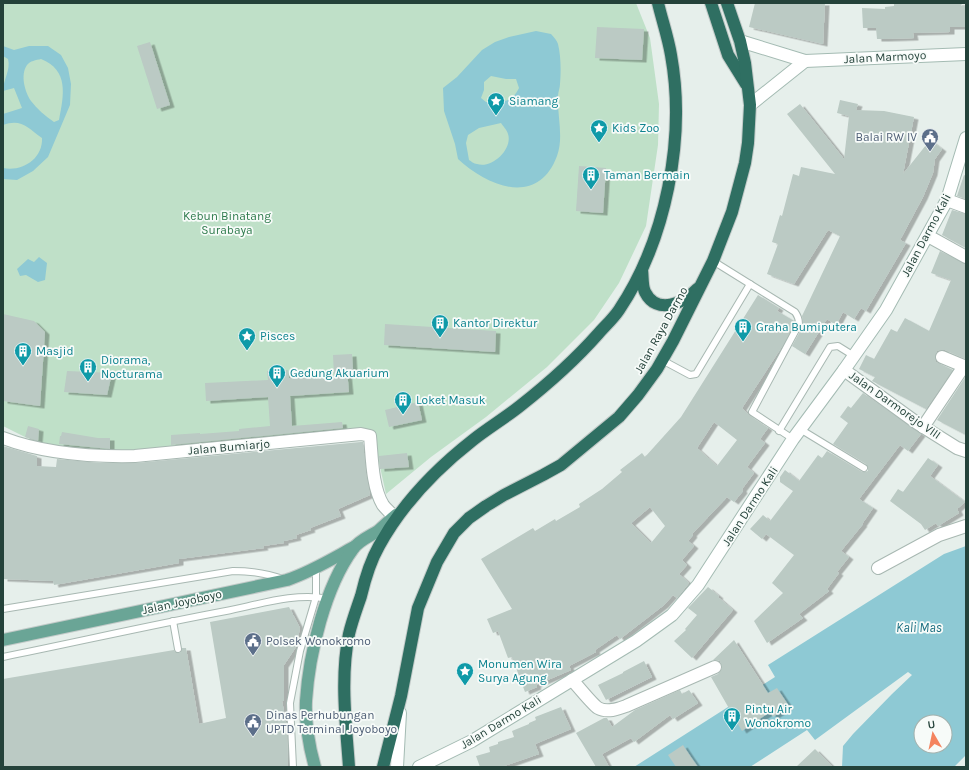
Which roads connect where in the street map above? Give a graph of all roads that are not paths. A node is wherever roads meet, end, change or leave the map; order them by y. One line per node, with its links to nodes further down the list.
1 (658, 3): 15 (highway)
2 (711, 3): 7 (highway)
3 (727, 3): 4 (highway, Jalan Raya Darmo)
4 (740, 41): 6 (main road, Jalan Marmoyo); 7 (highway, Jalan Raya Darmo)
5 (966, 54): 6 (main road, Jalan Marmoyo)
6 (805, 61): 8 (main road)
7 (748, 86): 8 (highway, Jalan Raya Darmo)
8 (750, 105): 14 (highway, Jalan Raya Darmo)
9 (966, 142): 10 (main road, Jalan Darmo Kali)
10 (947, 200): 11 (main road); 12 (main road, Jalan Darmo Kali)
11 (966, 207)
12 (928, 236): 13 (main road); 18 (main road, Jalan Darmo Kali)
13 (966, 257)
14 (713, 261): 16 (highway, Jalan Raya Darmo); 17 (lane)
15 (642, 270): 16 (highway); 30 (highway)
16 (703, 282): 20 (highway, Jalan Raya Darmo)
17 (750, 284): 20 (lane); 25 (lane)
18 (854, 356): 22 (main road, Jalan Darmo Kali); 25 (lane)
19 (942, 356): 21 (main road)
20 (662, 360): 44 (highway, Jalan Raya Darmo)
21 (965, 367): 23 (main road)
22 (844, 370): 23 (main road, Jalan Darmorejo VIII); 24 (main road, Jalan Darmo Kali)
23 (923, 427): 28 (main road, Jalan Darmorejo VIII)
24 (800, 429): 27 (main road, Jalan Darmo Kali); 29 (lane)
25 (779, 431): 27 (lane)
26 (3, 438): 30 (main road, Jalan Bumiarjo)
27 (793, 439): 43 (main road, Jalan Darmo Kali)
28 (966, 451)
29 (864, 468)
30 (399, 513): 32 (main road); 49 (highway)
31 (966, 526): 34 (main road)
32 (354, 547): 33 (main road, Jalan Joyoboyo); 36 (main road)
33 (316, 568): 35 (main road, Jalan Joyoboyo); 36 (lane)
34 (878, 568)
35 (287, 580): 37 (lane); 39 (main road, Jalan Joyoboyo)
36 (322, 598): 38 (lane); 45 (main road); 46 (lane)
37 (3, 609)
38 (173, 621): 40 (lane); 41 (lane)
39 (3, 640)
40 (178, 649)
41 (3, 657)
42 (715, 667): 43 (main road)
43 (572, 680): 52 (main road, Jalan Darmo Kali)
44 (401, 696): 50 (highway); 51 (main road, Jalan Raya Darmo)
45 (311, 748): 47 (lane); 48 (main road)
46 (293, 767)
47 (309, 767)
48 (315, 767)
49 (349, 767)
50 (383, 767)
51 (397, 767)
52 (419, 767)

